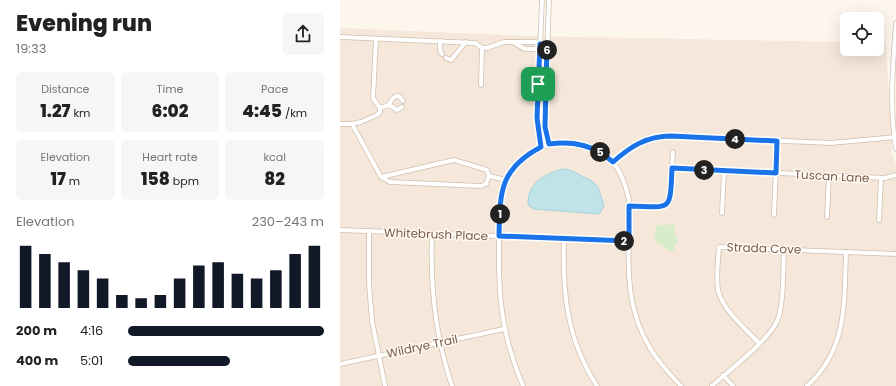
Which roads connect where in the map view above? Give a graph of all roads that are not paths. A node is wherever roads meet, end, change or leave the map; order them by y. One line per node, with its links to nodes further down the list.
1 (542, 0): 10 (street)
2 (549, 0): 11 (street)
3 (896, 23): 9 (street)
4 (340, 37): 5 (street)
5 (376, 39): 6 (street); 19 (street)
6 (440, 41): 7 (street); 13 (street)
7 (466, 42): 12 (street); 14 (street)
8 (512, 42): 10 (street); 10 (street); 12 (street)
9 (895, 43): 22 (street)
10 (539, 44): 11 (street); 25 (street)
11 (547, 45): 24 (street)
12 (482, 48): 15 (street)
13 (442, 54)
14 (446, 58)
15 (481, 85)
16 (402, 101): 17 (street)
17 (389, 105): 18 (street); 19 (street)
18 (402, 107)
19 (380, 108): 21 (street)
20 (340, 124): 21 (street)
21 (352, 124): 35 (street)
22 (895, 137): 23 (street); 26 (street)
23 (777, 141): 28 (street); 31 (street)
24 (549, 144): 25 (street); 28 (street)
25 (541, 147): 37 (street)
26 (896, 149)
27 (673, 152): 29 (street)
28 (613, 162): 38 (street)
29 (672, 168): 30 (street, Tuscan Lane); 38 (street)
30 (724, 171): 31 (street, Tuscan Lane); 39 (street)
31 (776, 173): 34 (street, Tuscan Lane); 40 (street)
32 (896, 175): 36 (street, Tuscan Lane)
33 (489, 176): 35 (street); 35 (street); 37 (street)
34 (829, 176): 36 (street, Tuscan Lane); 41 (street)
35 (381, 177)
36 (881, 178): 42 (street)
37 (506, 180): 46 (street)
38 (629, 206): 48 (street)
39 (722, 213)
40 (774, 215)
41 (827, 217)
42 (879, 220)
43 (340, 230): 44 (street, Whitebrush Place)
44 (369, 231): 45 (street, Whitebrush Place); 55 (street)
45 (432, 234): 46 (street, Whitebrush Place); 53 (street)
46 (499, 236): 47 (street, Whitebrush Place); 52 (street)
47 (564, 238): 48 (street, Whitebrush Place); 61 (street)
48 (629, 241): 62 (street)
49 (784, 249): 50 (street, Strada Cove); 54 (street); 54 (street, Strada Cove)
50 (846, 252): 51 (street, Strada Cove); 65 (street)
51 (896, 254)
52 (504, 329): 53 (street, Wildrye Trail); 60 (street)
53 (440, 343): 55 (street, Wildrye Trail); 59 (street)
54 (759, 343): 57 (street)
55 (378, 355): 56 (street, Wildrye Trail); 58 (street)
56 (340, 364)
57 (724, 375): 63 (street); 64 (street)
58 (385, 386)
59 (452, 386)
60 (523, 386)
61 (597, 386)
62 (681, 386)
63 (712, 386)
64 (733, 386)
65 (807, 386)

